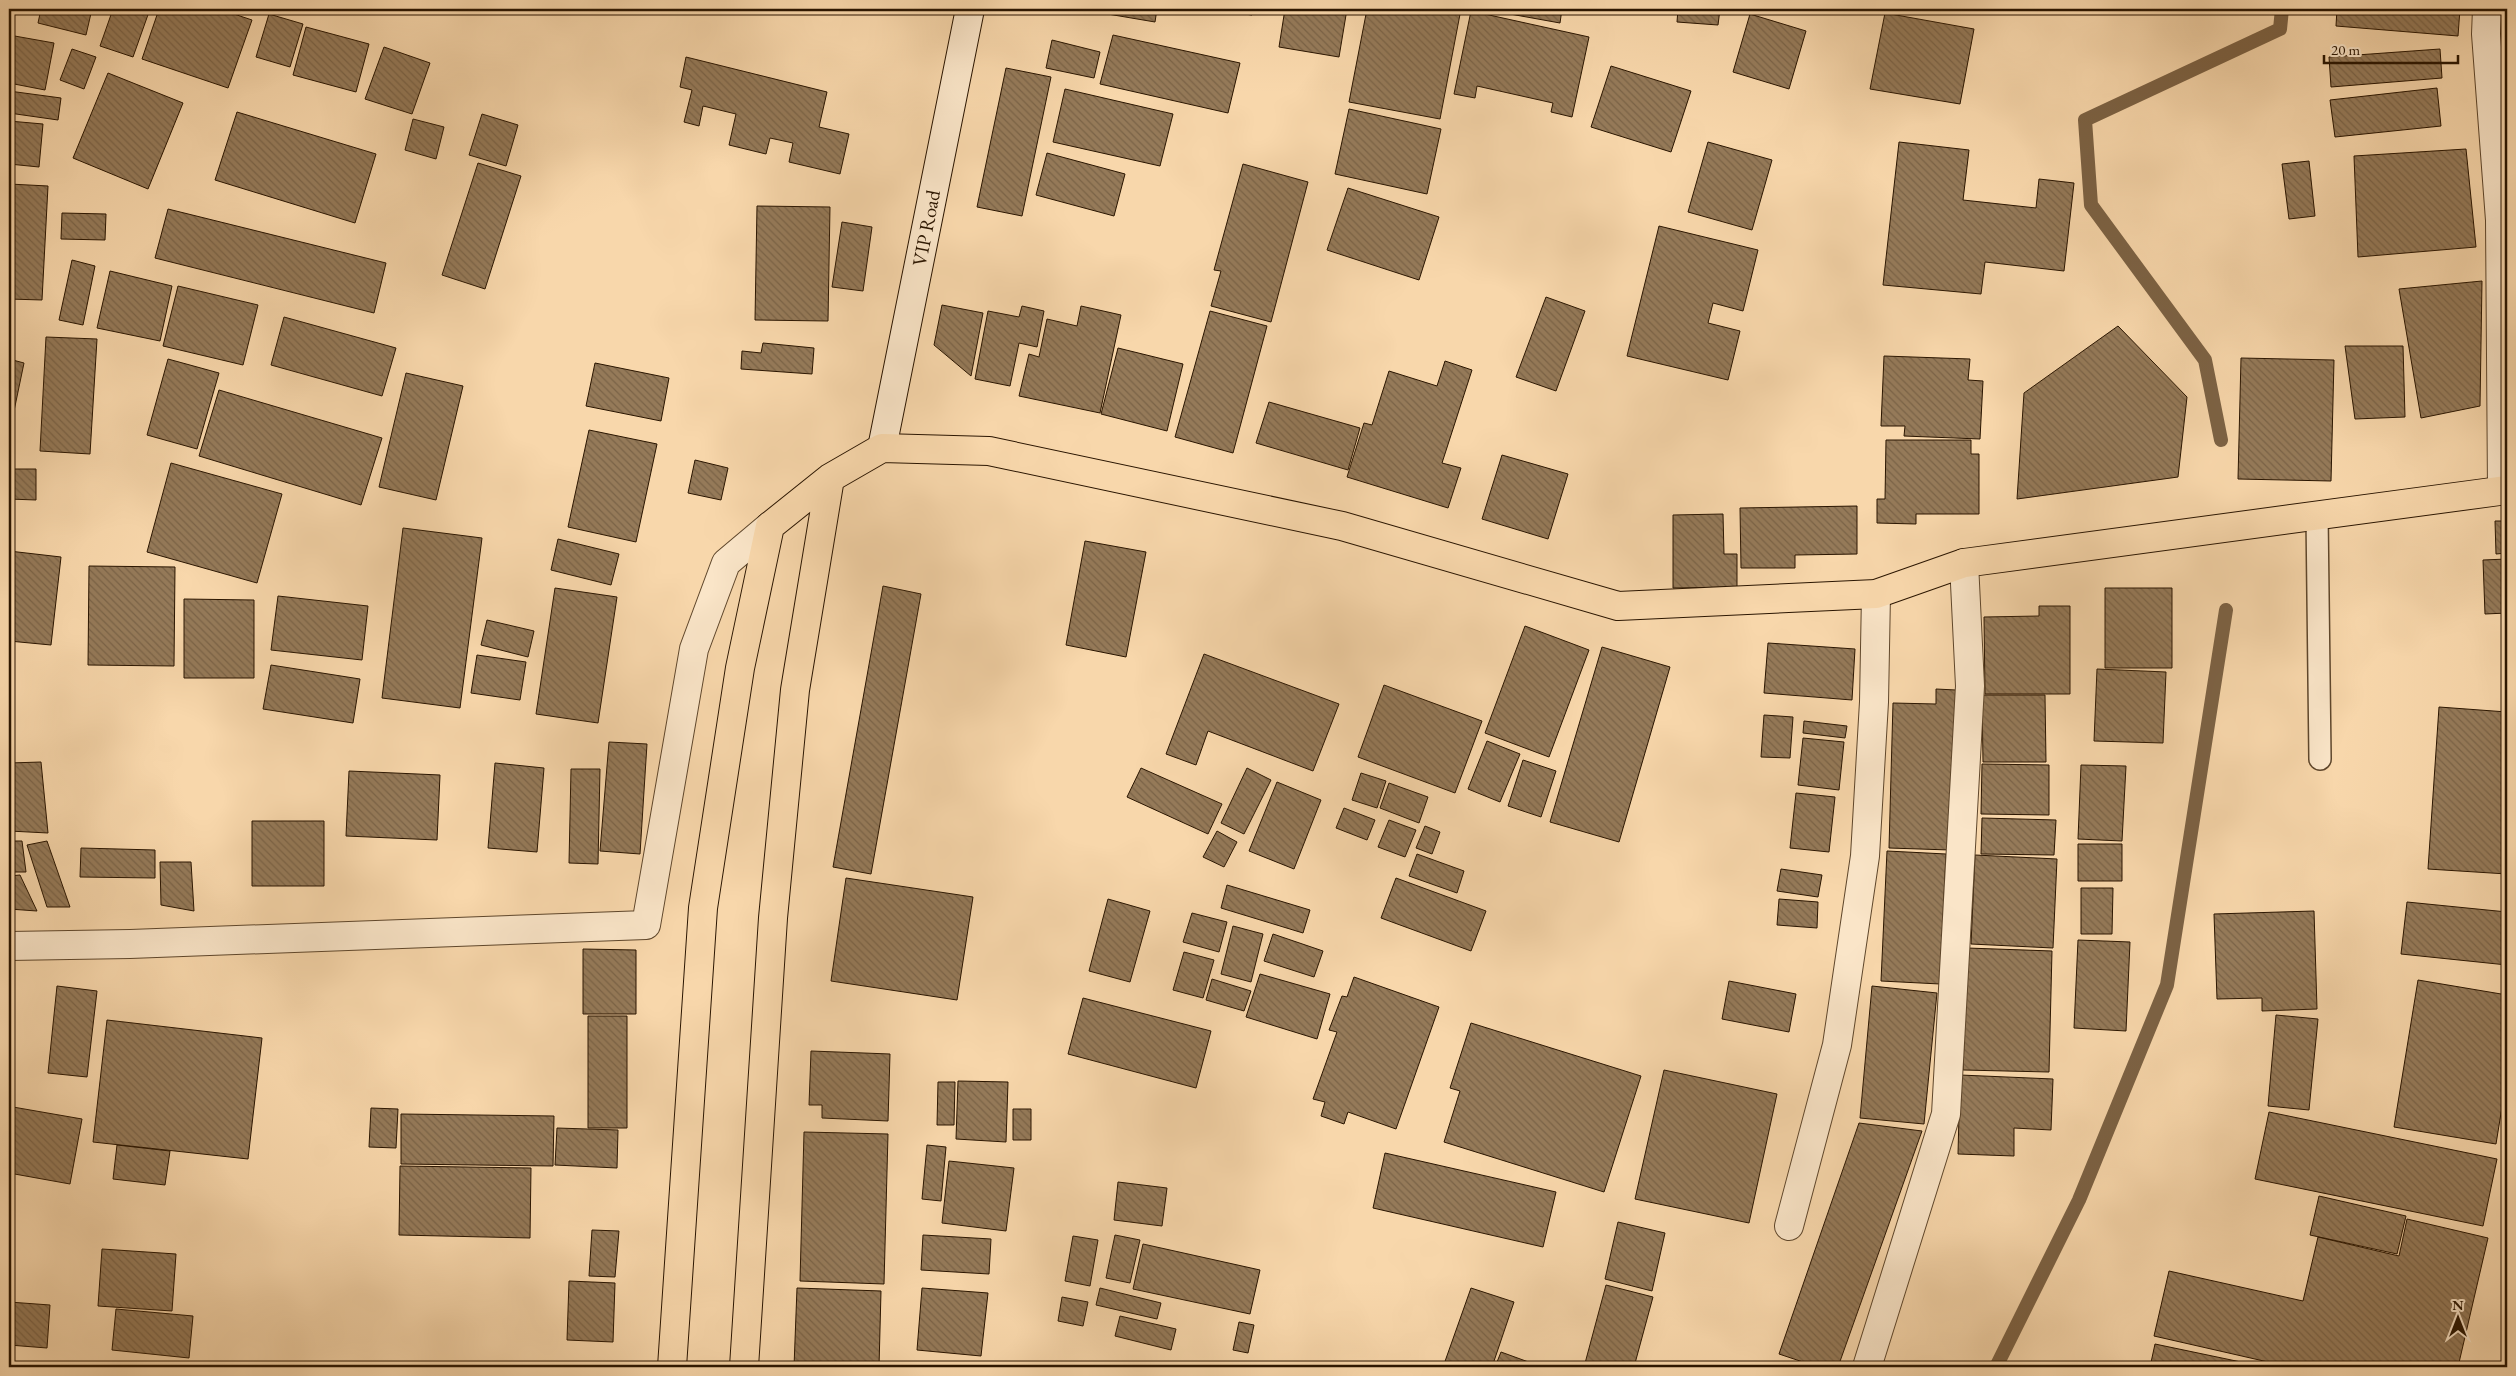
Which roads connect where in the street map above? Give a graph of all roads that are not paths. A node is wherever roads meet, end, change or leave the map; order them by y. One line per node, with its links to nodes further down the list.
1 (970, 9): 3 (street, VIP Road)
2 (2487, 9): 5 (street)
3 (882, 448): 4 (main road); 9 (main road)
4 (830, 478): 7 (main road); 14 (main road)
5 (2505, 490): 6 (main road)
6 (2317, 514): 8 (main road); 10 (lane)
7 (770, 526): 11 (street); 13 (main road)
8 (1964, 562): 9 (main road); 15 (street)
9 (1876, 594): 12 (street)
10 (2320, 759)
11 (9, 946)
12 (1789, 1226)
13 (672, 1364)
14 (744, 1366)
15 (1867, 1367)

